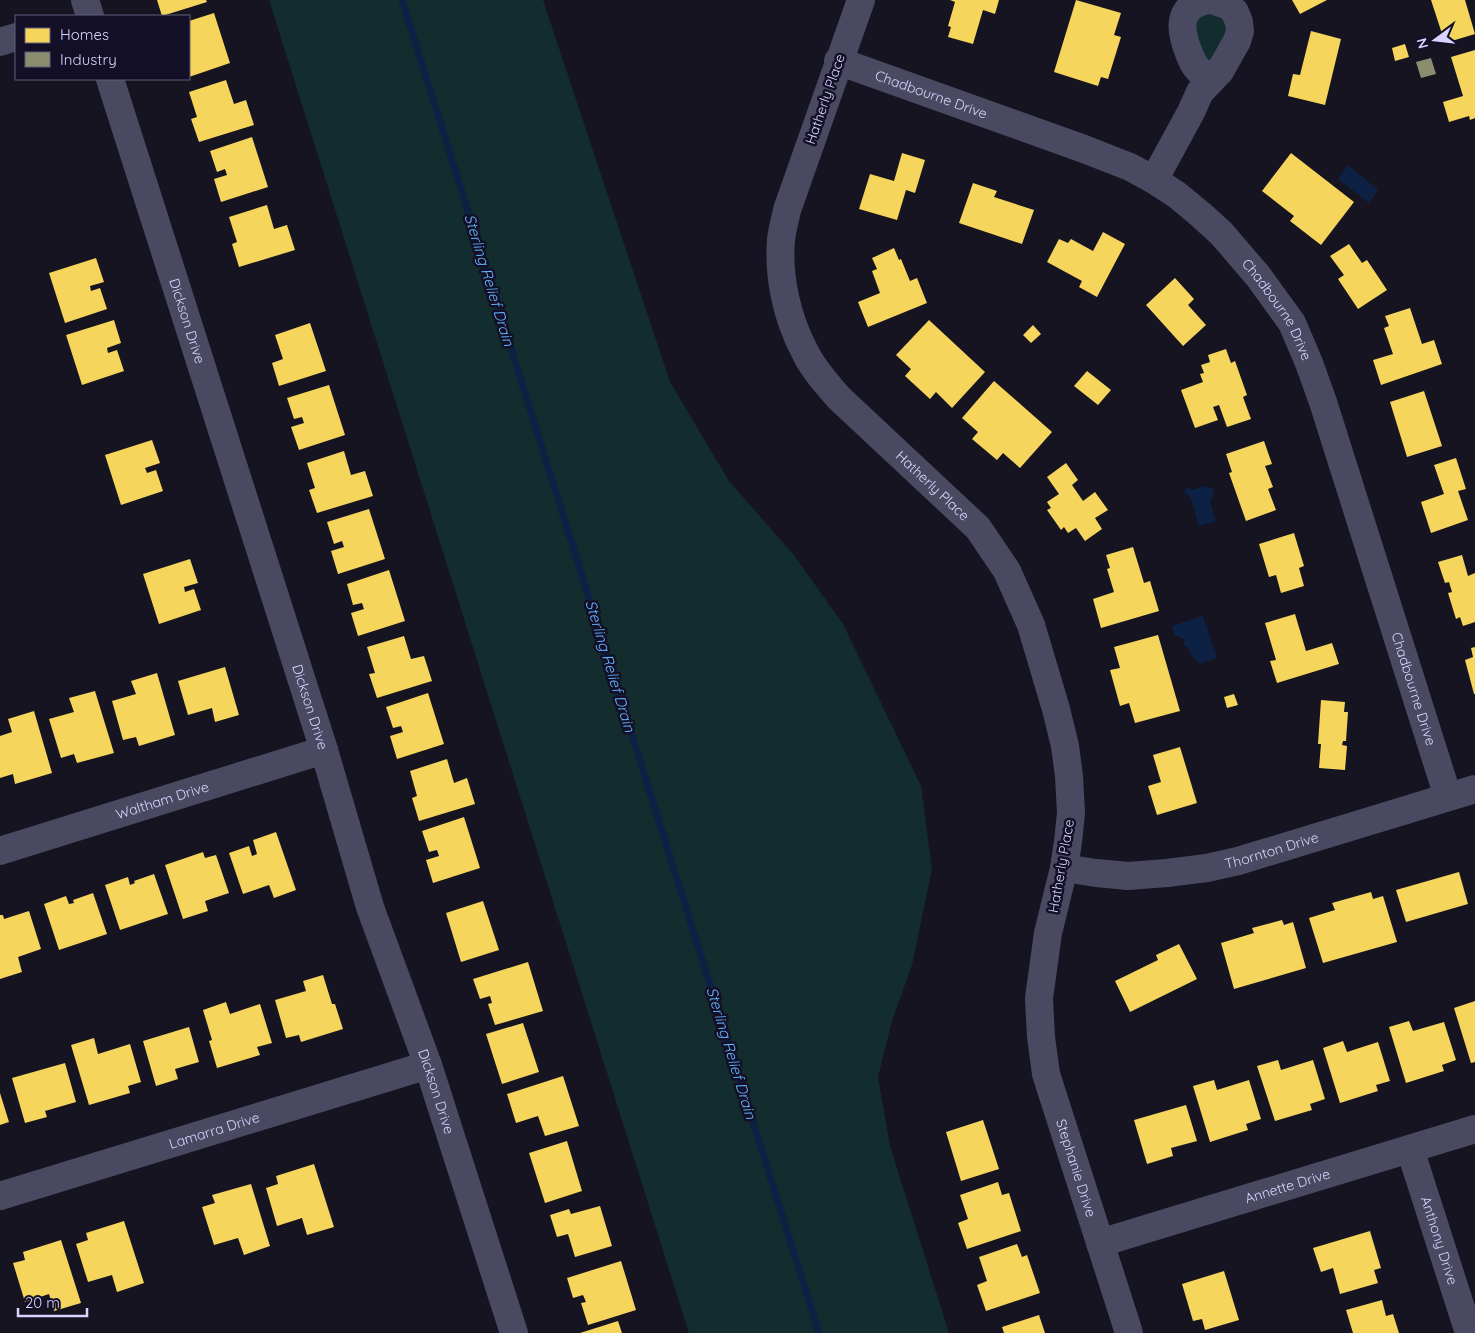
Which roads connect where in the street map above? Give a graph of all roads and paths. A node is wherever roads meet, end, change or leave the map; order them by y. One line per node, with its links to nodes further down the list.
1 (860, 0): 5 (street, Hatherly Place)
2 (1211, 0): 6 (street); 7 (street)
3 (15, 37): 4 (street)
4 (0, 42)
5 (838, 60): 10 (street, Chadbourne Drive); 15 (street, Hatherly Place)
6 (1192, 63): 7 (street); 9 (street)
7 (1220, 71): 9 (street)
8 (110, 80): 11 (street, Dickson Drive)
9 (1200, 92): 10 (street)
10 (1154, 180): 13 (street, Chadbourne Drive)
11 (324, 750): 14 (street, Waltham Drive); 17 (street, Dickson Drive)
12 (1475, 789): 13 (street, Thornton Drive)
13 (1448, 797): 15 (street, Thornton Drive)
14 (0, 851)
15 (1064, 868): 16 (street, Hatherly Place)
16 (1039, 998): 21 (street, Stephanie Drive)
17 (428, 1065): 20 (street, Lamarra Drive); 22 (street, Dickson Drive)
18 (1475, 1129): 19 (street, Annette Drive)
19 (1410, 1149): 21 (street, Annette Drive); 24 (street, Anthony Drive)
20 (0, 1196)
21 (1100, 1243): 23 (street, Stephanie Drive)
22 (514, 1333)
23 (1128, 1333)
24 (1469, 1333)

